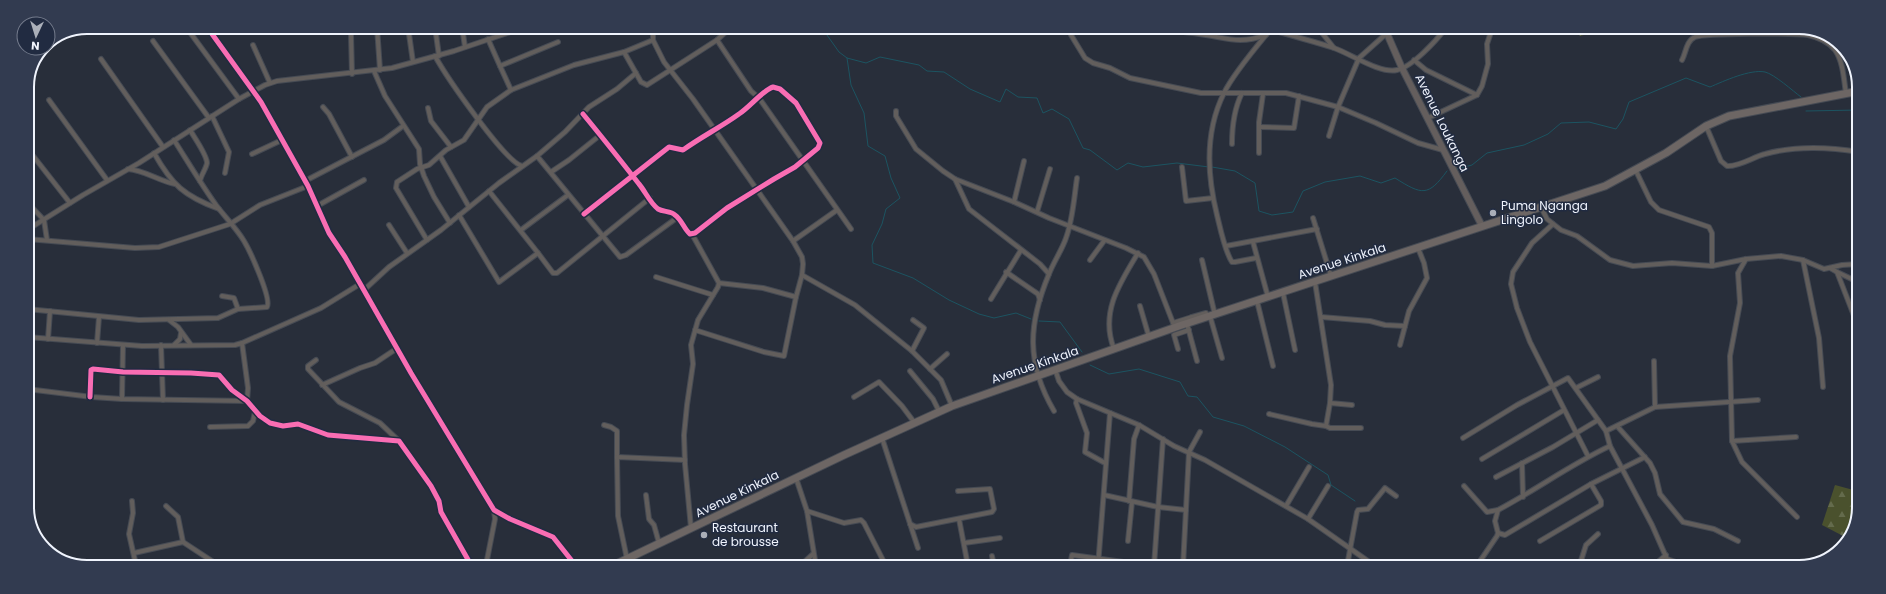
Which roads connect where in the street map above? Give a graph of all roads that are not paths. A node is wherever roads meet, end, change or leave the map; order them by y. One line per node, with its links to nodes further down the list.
1 (191, 34): 53 (street)
2 (213, 34): 44 (street)
3 (351, 34): 41 (street)
4 (377, 34): 37 (street)
5 (409, 34): 34 (street)
6 (435, 34): 29 (street)
7 (463, 34): 26 (street)
8 (503, 34): 20 (street)
9 (653, 34): 21 (street)
10 (723, 34): 22 (street)
11 (1071, 34): 45 (street)
12 (1206, 34): 19 (street)
13 (1287, 34): 27 (street)
14 (1323, 34): 27 (street)
15 (1383, 34): 30 (street)
16 (1387, 34): 36 (main road, Avenue Loukanga)
17 (1441, 34): 32 (street)
18 (1490, 34): 50 (street)
19 (1266, 35): 45 (street)
20 (488, 39): 26 (street); 35 (street)
21 (653, 40): 28 (street); 39 (street)
22 (716, 40): 39 (street); 52 (street)
23 (153, 41): 60 (street)
24 (558, 42): 35 (street)
25 (253, 45): 42 (street)
26 (465, 47): 29 (street)
27 (1334, 48): 30 (street)
28 (624, 52): 40 (street); 43 (street)
29 (437, 56): 34 (street); 62 (street)
30 (1359, 58): 36 (street); 57 (street)
31 (101, 59): 73 (street)
32 (1414, 60): 36 (street); 50 (street)
33 (1682, 60): 49 (street)
34 (413, 62): 37 (street)
35 (500, 66): 43 (street)
36 (1402, 68): 61 (main road, Avenue Loukanga)
37 (380, 70): 38 (street)
38 (374, 71): 41 (street); 63 (street)
39 (670, 71): 40 (street); 67 (street)
40 (636, 73): 59 (street)
41 (352, 74): 42 (street)
42 (270, 83): 44 (street)
43 (511, 90): 62 (street)
44 (253, 91): 53 (street); 71 (street)
45 (1224, 92): 46 (street); 107 (street)
46 (1242, 93): 48 (street); 72 (street)
47 (1852, 93): 49 (main road, Avenue Kinkala)
48 (1263, 94): 51 (street); 65 (street)
49 (1846, 94): 64 (main road, Avenue Kinkala)
50 (1477, 95): 61 (street)
51 (1300, 96): 57 (street); 65 (street)
52 (759, 98): 67 (street); 85 (street); 85 (street)
53 (239, 99): 60 (street)
54 (49, 100): 97 (street)
55 (323, 107): 80 (street)
56 (428, 108): 74 (street)
57 (1338, 108): 69 (street); 75 (street)
58 (896, 111): 96 (street)
59 (583, 114): 68 (street); 82 (street)
60 (210, 117): 66 (street); 93 (street)
61 (1428, 118): 75 (main road, Avenue Loukanga)
62 (479, 119): 74 (street); 86 (street)
63 (403, 126): 80 (street); 88 (street)
64 (1706, 126): 76 (street); 91 (main road, Avenue Kinkala)
65 (1259, 127): 78 (street)
66 (190, 130): 70 (street); 99 (street)
67 (715, 130): 94 (street); 103 (street)
68 (599, 136): 92 (street); 94 (street)
69 (1329, 136)
70 (174, 140): 73 (street); 99 (street)
71 (282, 140): 79 (street); 100 (street)
72 (1232, 144)
73 (163, 147): 77 (street)
74 (451, 147): 81 (street)
75 (1443, 150): 127 (main road, Avenue Loukanga)
76 (1852, 152)
77 (154, 153): 90 (street); 101 (street)
78 (1259, 153)
79 (252, 154)
80 (352, 156): 100 (street)
81 (440, 156): 88 (street); 111 (street)
82 (537, 156): 86 (street); 92 (street)
83 (34, 157): 109 (street)
84 (1024, 161): 108 (street)
85 (802, 162): 103 (street); 115 (street)
86 (522, 166): 104 (street)
87 (1182, 167): 107 (street)
88 (421, 169): 122 (street); 136 (street)
89 (1050, 169): 116 (street)
90 (128, 170): 97 (street); 101 (street)
91 (1636, 171): 112 (main road, Avenue Kinkala); 152 (street)
92 (551, 172): 105 (street)
93 (225, 173)
94 (633, 177): 106 (street); 117 (street)
95 (1077, 178): 128 (street)
96 (955, 179): 108 (street); 142 (street)
97 (107, 180): 109 (street)
98 (364, 180): 110 (street)
99 (200, 181): 114 (street)
100 (305, 181): 102 (street)
101 (175, 185): 114 (street)
102 (308, 186): 110 (street); 123 (street)
103 (756, 190): 132 (street); 137 (street)
104 (489, 191): 111 (street); 131 (street)
105 (568, 195): 117 (street); 131 (street)
106 (650, 198): 119 (street); 133 (street)
107 (1213, 198): 140 (street)
108 (1014, 202): 116 (street)
109 (70, 203): 121 (street)
110 (317, 206): 163 (street)
111 (469, 207): 118 (street)
112 (1541, 207): 124 (street); 127 (main road, Avenue Kinkala)
113 (34, 209): 121 (street)
114 (219, 209): 123 (street)
115 (837, 210): 129 (street); 137 (street)
116 (1037, 212): 128 (street)
117 (584, 214): 133 (street)
118 (459, 215): 122 (street); 144 (street)
119 (678, 217): 132 (street); 133 (street)
120 (1313, 218): 130 (street)
121 (44, 220): 126 (street); 135 (street)
122 (450, 223): 136 (street)
123 (230, 224): 135 (street); 174 (street)
124 (1553, 224): 152 (street); 217 (street)
125 (389, 225): 143 (street)
126 (34, 226)
127 (1482, 226): 141 (main road, Avenue Kinkala)
128 (1070, 227): 138 (street); 156 (street)
129 (851, 229)
130 (1317, 229): 139 (street); 159 (street)
131 (521, 230): 144 (street)
132 (692, 234): 161 (street)
133 (602, 236): 144 (street)
134 (34, 239): 135 (street)
135 (47, 240)
136 (427, 240): 143 (street)
137 (793, 241): 157 (street)
138 (1104, 241): 145 (street); 148 (street)
139 (1253, 242): 140 (street); 146 (street)
140 (1226, 246): 146 (street)
141 (1418, 248): 159 (main road, Avenue Kinkala); 184 (street)
142 (1021, 250): 154 (street); 156 (street)
143 (407, 253): 164 (street)
144 (538, 253)
145 (1138, 253): 185 (street); 199 (street)
146 (1256, 258): 169 (street)
147 (1746, 259): 150 (street); 152 (street); 228 (street)
148 (1090, 260)
149 (1202, 260): 178 (street)
150 (1804, 260): 153 (street); 218 (street)
151 (1852, 264): 153 (street)
152 (1712, 266)
153 (1830, 268): 155 (street)
154 (1006, 272): 170 (street); 171 (street)
155 (1837, 272): 160 (street); 177 (street)
156 (1049, 274): 171 (street)
157 (802, 275): 168 (street); 202 (street)
158 (656, 277): 166 (street)
159 (1331, 277): 162 (main road, Avenue Kinkala)
160 (1852, 279)
161 (719, 282): 166 (street); 168 (street)
162 (1315, 282): 165 (main road, Avenue Kinkala); 180 (street)
163 (360, 284): 164 (street); 192 (street)
164 (364, 290): 198 (street)
165 (1283, 293): 169 (main road, Avenue Kinkala); 201 (street)
166 (713, 295): 186 (street)
167 (222, 296): 174 (street)
168 (796, 297): 186 (street)
169 (1268, 297): 172 (main road, Avenue Kinkala)
170 (991, 298)
171 (1040, 300): 214 (street)
172 (1257, 301): 178 (main road, Avenue Kinkala); 208 (street)
173 (1140, 306): 188 (street)
174 (238, 309): 181 (street)
175 (34, 310): 176 (street)
176 (50, 311): 179 (street); 190 (street)
177 (1852, 311)
178 (1211, 314): 183 (main road, Avenue Kinkala); 204 (street)
179 (100, 317): 181 (street); 191 (street)
180 (1321, 318): 184 (street); 229 (street)
181 (168, 320): 187 (street)
182 (913, 320): 202 (street)
183 (1190, 323): 185 (main road, Avenue Kinkala); 206 (street)
184 (1405, 326): 197 (street)
185 (1177, 327): 188 (main road, Avenue Kinkala); 200 (street)
186 (695, 330): 262 (street)
187 (181, 333): 195 (street); 196 (street)
188 (1149, 337): 199 (main road, Avenue Kinkala)
189 (34, 338): 190 (street)
190 (48, 339): 191 (street)
191 (97, 343): 193 (street)
192 (242, 343): 196 (street); 227 (street)
193 (123, 345): 194 (street); 212 (street)
194 (161, 345): 195 (street); 213 (street)
195 (174, 345): 196 (street)
196 (191, 345)
197 (1400, 345)
198 (396, 349): 216 (street); 282 (street)
199 (1114, 349): 210 (main road, Avenue Kinkala)
200 (1178, 349)
201 (1295, 350)
202 (912, 351): 209 (street)
203 (947, 354): 209 (street)
204 (1222, 358)
205 (316, 360): 216 (street)
206 (1197, 361)
207 (1654, 361): 232 (street)
208 (1273, 366)
209 (930, 369): 231 (street)
210 (1055, 369): 214 (main road, Avenue Kinkala); 224 (street)
211 (910, 371): 234 (street)
212 (123, 372): 213 (street); 221 (street); 223 (street)
213 (162, 373): 225 (street); 227 (street)
214 (1037, 375): 231 (main road, Avenue Kinkala); 235 (street)
215 (1598, 377): 219 (street)
216 (322, 385): 254 (street)
217 (1552, 386): 219 (street); 233 (street); 252 (street)
218 (1823, 387)
219 (1576, 388): 239 (street)
220 (34, 390): 221 (street)
221 (90, 397): 223 (street)
222 (854, 397): 240 (street)
223 (122, 399): 225 (street)
224 (1077, 399): 237 (street); 264 (street)
225 (162, 400): 227 (street)
226 (1758, 400): 228 (street)
227 (247, 401): 236 (street)
228 (1730, 401): 232 (street); 255 (street)
229 (1330, 402): 230 (street); 243 (street)
230 (1352, 404)
231 (952, 406): 234 (main road, Avenue Kinkala)
232 (1655, 407): 244 (street)
233 (1564, 410): 249 (street); 261 (street)
234 (939, 411): 240 (main road, Avenue Kinkala)
235 (1054, 411)
236 (255, 412): 245 (street); 254 (street)
237 (1110, 413): 242 (street); 264 (street)
238 (1269, 414): 243 (street)
239 (1598, 420): 247 (street); 249 (street)
240 (914, 422): 250 (main road, Avenue Kinkala)
241 (604, 425): 259 (street)
242 (1139, 425): 253 (street); 278 (street)
243 (1326, 426): 246 (street)
244 (1617, 426): 247 (street); 260 (street)
245 (210, 427)
246 (1361, 428)
247 (1606, 431): 256 (street)
248 (1200, 432): 257 (street)
249 (1576, 434): 258 (street); 263 (street)
250 (882, 437): 268 (main road, Avenue Kinkala); 289 (street)
251 (1796, 437): 255 (street)
252 (1463, 438)
253 (1163, 439): 257 (street); 281 (street)
254 (399, 441): 310 (street)
255 (1732, 441): 286 (street)
256 (1610, 446): 258 (street); 266 (street)
257 (1189, 452): 280 (street); 283 (street)
258 (1588, 456): 276 (street)
259 (617, 457): 262 (street); 307 (street)
260 (1645, 457): 266 (street); 294 (street)
261 (1482, 459)
262 (685, 460): 290 (street)
263 (1522, 462): 267 (street); 276 (street)
264 (1105, 463): 274 (street)
265 (1309, 467): 280 (street)
266 (1622, 468): 269 (street); 304 (street)
267 (1496, 477)
268 (796, 478): 285 (street); 290 (main road, Avenue Kinkala)
269 (1591, 484): 291 (street); 295 (street)
270 (1328, 486): 288 (street)
271 (1464, 486): 284 (street)
272 (958, 491): 287 (street)
273 (646, 495): 298 (street)
274 (1104, 495): 278 (street); 306 (street)
275 (1396, 496): 301 (street)
276 (1523, 497): 284 (street)
277 (132, 500): 302 (street)
278 (1130, 502): 281 (street); 297 (street)
279 (166, 506): 296 (street)
280 (1286, 506): 288 (street)
281 (1158, 507): 283 (street); 320 (street)
282 (494, 510): 311 (street); 312 (street)
283 (1186, 510): 321 (street)
284 (1498, 510): 291 (street)
285 (807, 511): 303 (street); 315 (street)
286 (1797, 517)
287 (959, 519): 289 (street); 299 (street)
288 (1308, 519): 301 (street)
289 (910, 524): 300 (street)
290 (691, 528): 298 (main road, Avenue Kinkala)
291 (1498, 533): 324 (street)
292 (1598, 534): 325 (street)
293 (1000, 538): 299 (street)
294 (1738, 540)
295 (1540, 541)
296 (183, 542): 302 (street); 309 (street)
297 (1128, 542)
298 (659, 543): 307 (main road, Avenue Kinkala)
299 (964, 543): 316 (street)
300 (918, 548)
301 (1350, 548): 322 (street); 323 (street)
302 (134, 553): 308 (street)
303 (813, 554): 313 (street); 314 (street)
304 (1666, 555): 326 (street); 327 (street)
305 (992, 556): 317 (street)
306 (1099, 558): 318 (street); 319 (street)
307 (627, 559)
308 (135, 560)
309 (210, 560)
310 (468, 560)
311 (487, 560)
312 (571, 560)
313 (806, 560)
314 (814, 560)
315 (883, 560)
316 (967, 560)
317 (993, 560)
318 (1071, 560)
319 (1112, 560)
320 (1154, 560)
321 (1183, 560)
322 (1348, 560)
323 (1367, 560)
324 (1482, 560)
325 (1581, 560)
326 (1660, 560)
327 (1669, 560)

